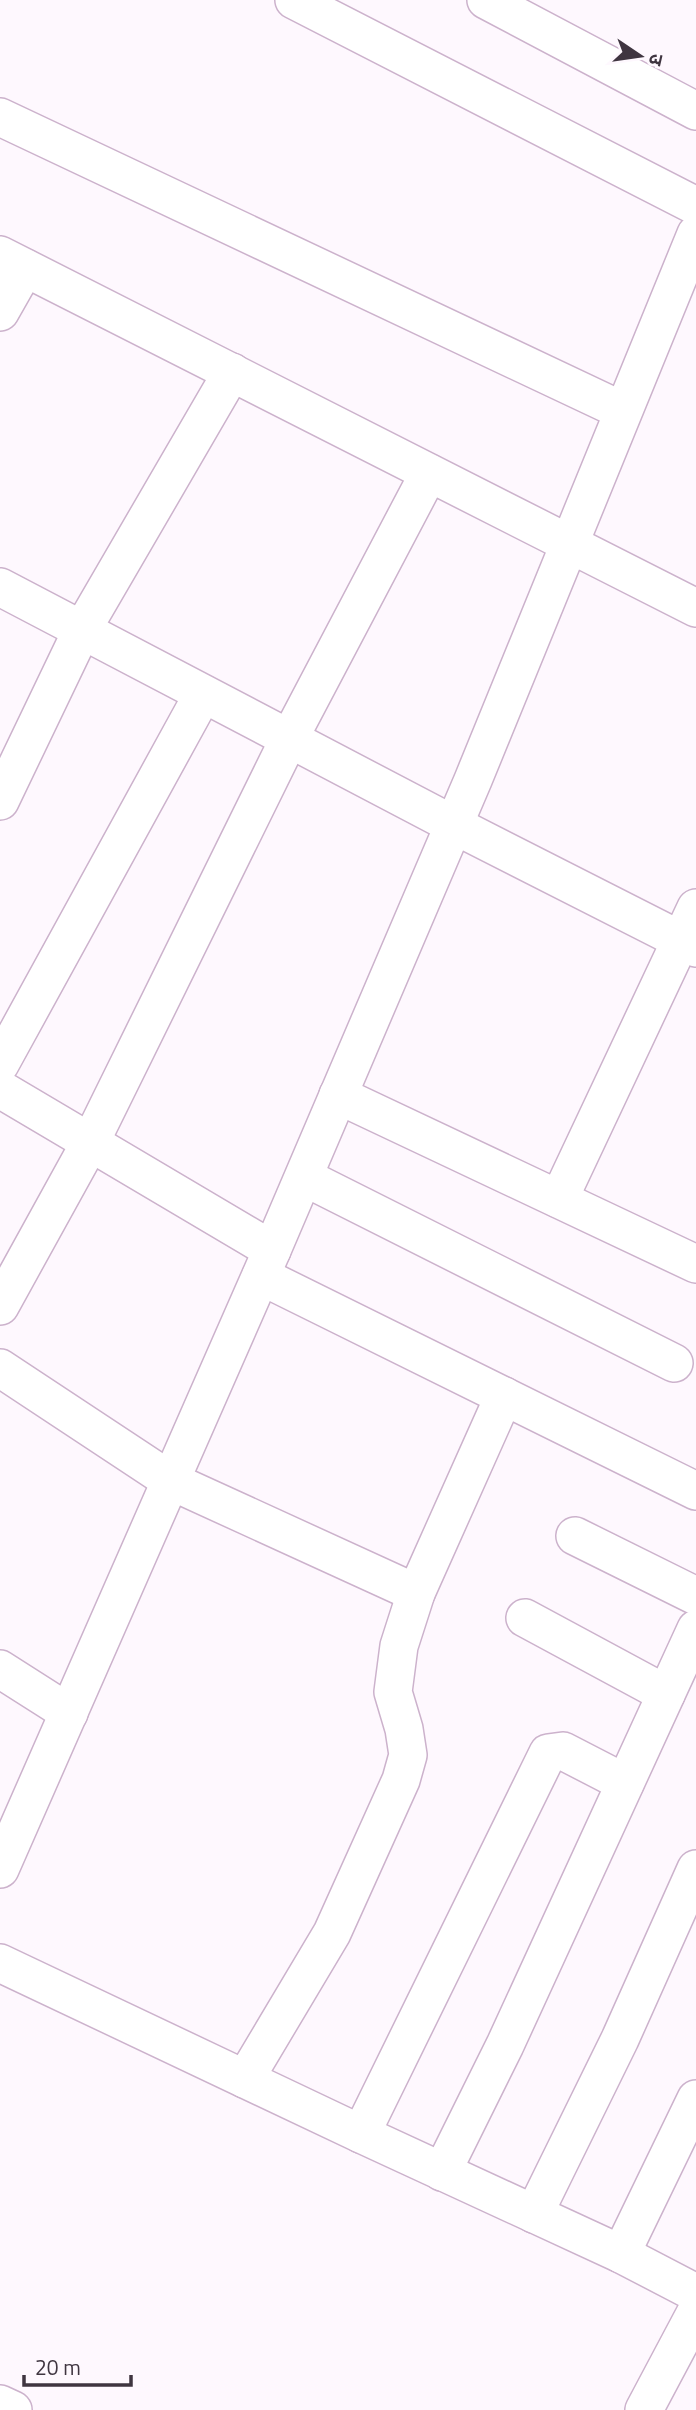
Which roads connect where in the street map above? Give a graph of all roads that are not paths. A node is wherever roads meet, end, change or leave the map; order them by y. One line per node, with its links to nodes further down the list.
1 (294, 0): 5 (street)
2 (486, 0): 3 (street)
3 (696, 111)
4 (0, 117): 10 (street)
5 (696, 206)
6 (696, 234): 10 (street)
7 (13, 261): 8 (street); 9 (street)
8 (0, 312)
9 (232, 372): 11 (street); 15 (street)
10 (623, 411): 12 (street)
11 (429, 473): 12 (street); 17 (street)
12 (569, 543): 14 (street); 19 (street)
13 (0, 587): 15 (street)
14 (696, 608)
15 (82, 630): 16 (street); 18 (street)
16 (203, 694): 17 (street); 22 (street)
17 (289, 738): 19 (street); 25 (street)
18 (0, 802)
19 (454, 825): 21 (street); 24 (street)
20 (696, 908): 21 (street)
21 (688, 944): 27 (street)
22 (0, 1063)
23 (0, 1089): 25 (street)
24 (338, 1095): 26 (street); 27 (street)
25 (90, 1141): 28 (street); 30 (street)
26 (304, 1177): 28 (street); 31 (street)
27 (559, 1199): 29 (street)
28 (267, 1263): 33 (street); 34 (street)
29 (696, 1264)
30 (0, 1306)
31 (674, 1363)
32 (0, 1368): 34 (street)
33 (504, 1396): 35 (street); 37 (street)
34 (171, 1481): 37 (street); 43 (street)
35 (696, 1491)
36 (575, 1536): 38 (street)
37 (416, 1593): 49 (street)
38 (696, 1596)
39 (524, 1618): 42 (street)
40 (696, 1629): 42 (street)
41 (0, 1669): 43 (street)
42 (666, 1694): 44 (street)
43 (69, 1713): 45 (street)
44 (625, 1783): 51 (street); 52 (street)
45 (12, 1808): 46 (street)
46 (0, 1869)
47 (696, 1869): 53 (street)
48 (0, 1963): 49 (street)
49 (245, 2079): 51 (street)
50 (696, 2099): 54 (street)
51 (361, 2134): 52 (street)
52 (442, 2172): 53 (street)
53 (534, 2214): 54 (street)
54 (621, 2254): 55 (street)
55 (696, 2293)
56 (696, 2312): 59 (street)
57 (0, 2403): 58 (street)
58 (13, 2410)
59 (644, 2410)

